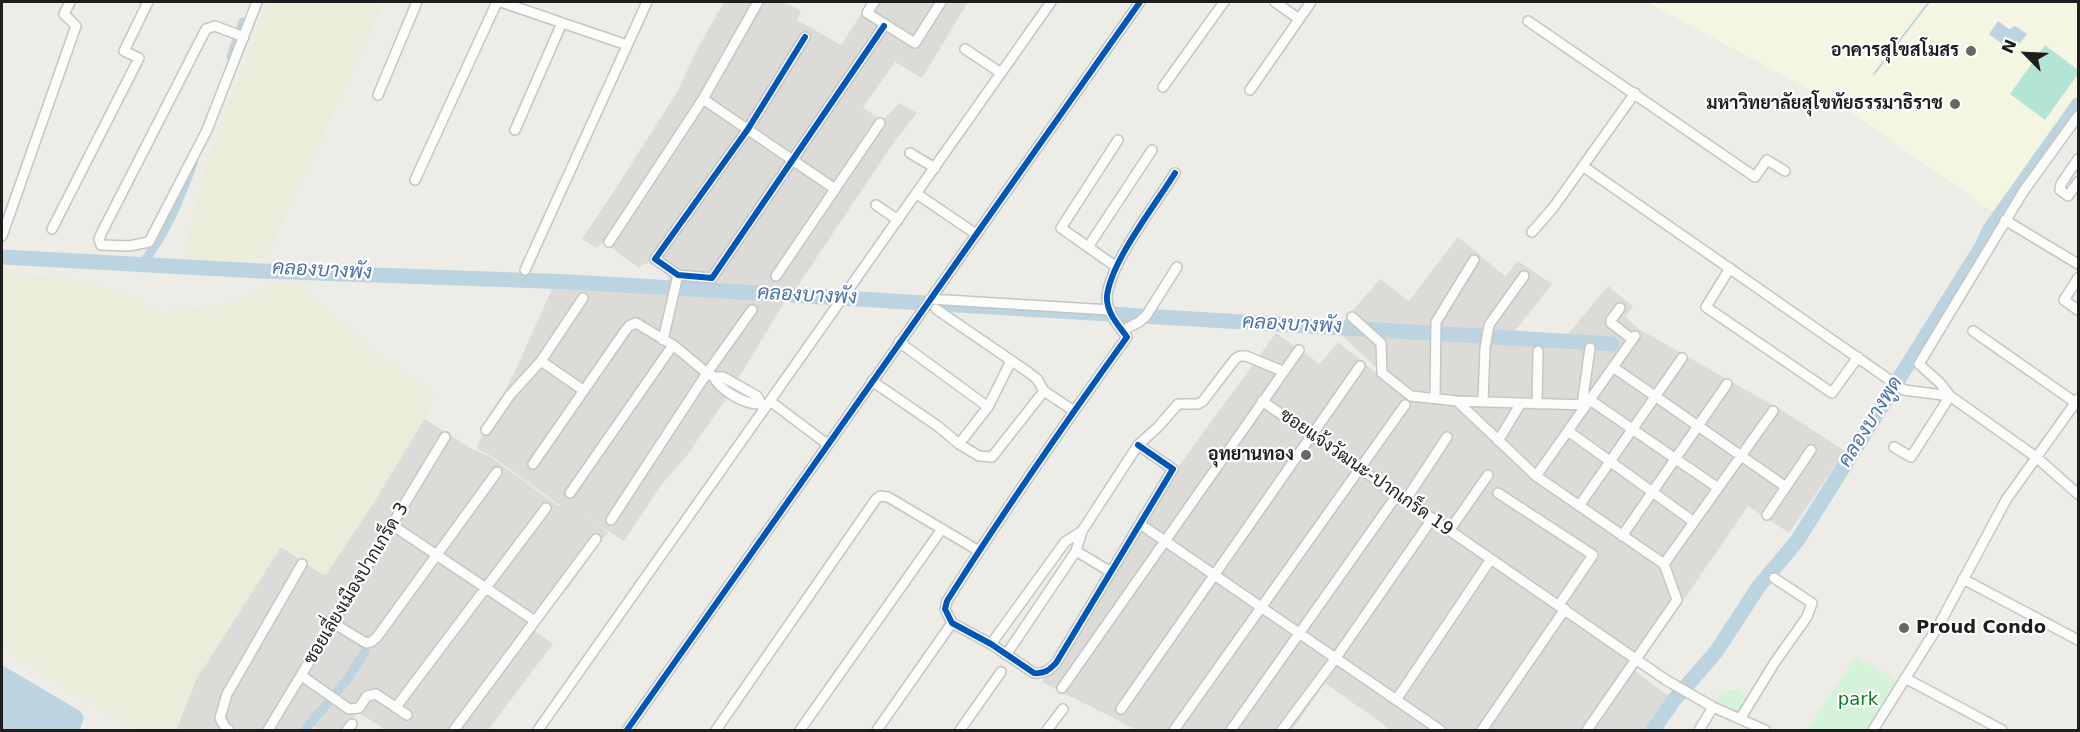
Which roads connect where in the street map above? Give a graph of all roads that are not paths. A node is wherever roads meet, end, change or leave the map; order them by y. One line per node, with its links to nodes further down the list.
1 (70, 2): 53 (street)
2 (148, 2): 50 (street)
3 (257, 2): 20 (street)
4 (417, 2): 28 (street)
5 (499, 2): 15 (street); 43 (street)
6 (647, 2): 22 (street)
7 (758, 2): 29 (street)
8 (874, 2): 19 (street)
9 (941, 2): 19 (street)
10 (1051, 2): 24 (street)
11 (1140, 2): 52 (street)
12 (1224, 2): 25 (street)
13 (1275, 2): 16 (street)
14 (1311, 2): 16 (street)
15 (529, 6): 18 (street)
16 (1299, 19): 26 (street)
17 (1528, 21): 27 (street)
18 (562, 23): 22 (street); 33 (street)
19 (884, 26): 38 (street)
20 (244, 37): 20 (street)
21 (805, 37): 32 (street)
22 (627, 45): 61 (street)
23 (965, 49): 24 (street)
24 (1001, 73): 40 (street)
25 (1163, 87)
26 (1250, 90)
27 (1635, 93): 39 (street); 41 (street)
28 (378, 94)
29 (703, 99): 32 (street); 54 (street)
30 (2079, 116): 49 (street)
31 (880, 123): 45 (street)
32 (748, 129): 38 (street); 62 (street)
33 (514, 130)
34 (1118, 140): 55 (street)
35 (1152, 150): 55 (street)
36 (910, 153): 40 (street)
37 (2079, 159): 44 (street)
38 (793, 161): 45 (street); 62 (street)
39 (1584, 167): 51 (street); 60 (street)
40 (935, 168): 46 (street)
41 (1785, 171)
42 (1175, 173): 58 (street)
43 (415, 180)
44 (2079, 182)
45 (835, 189): 63 (street)
46 (917, 194): 48 (street); 52 (street)
47 (876, 205): 48 (street)
48 (898, 220): 97 (street)
49 (2005, 220): 57 (street); 95 (street)
50 (52, 229)
51 (1532, 232)
52 (976, 234): 67 (street)
53 (2, 236)
54 (609, 242)
55 (1088, 247): 58 (street)
56 (1474, 260): 96 (street)
57 (2079, 264)
58 (1115, 266): 71 (street)
59 (1177, 267): 74 (street)
60 (1730, 268): 82 (street); 82 (street)
61 (525, 270)
62 (678, 275): 76 (street)
63 (776, 276)
64 (1524, 276): 101 (street)
65 (2079, 278): 72 (street)
66 (583, 298): 84 (street)
67 (930, 299): 71 (street); 77 (street)
68 (1620, 308): 87 (street)
69 (936, 309): 85 (street)
70 (752, 310): 89 (street)
71 (1110, 310): 74 (street)
72 (2079, 310)
73 (1352, 317): 96 (street)
74 (1122, 331): 108 (street)
75 (1973, 331): 100 (street)
76 (663, 340): 78 (street); 92 (street)
77 (899, 342): 90 (street); 107 (street)
78 (673, 345): 89 (street); 135 (street)
79 (1590, 348): 103 (street)
80 (1299, 350): 98 (street)
81 (1538, 351): 104 (street)
82 (1858, 357): 95 (street)
83 (1682, 358): 94 (street)
84 (541, 361): 92 (street); 112 (street)
85 (1010, 361): 93 (street); 107 (street)
86 (1360, 366): 115 (street)
87 (1613, 367): 94 (street); 103 (street)
88 (1280, 370): 120 (street)
89 (710, 375): 106 (street); 143 (street)
90 (872, 381): 118 (street); 119 (street)
91 (1727, 384): 110 (street)
92 (584, 390): 127 (street)
93 (1044, 391): 108 (street); 119 (street)
94 (1655, 396): 110 (street); 111 (street)
95 (1950, 396): 121 (street); 124 (street)
96 (1435, 398): 99 (street)
97 (770, 401): 106 (street); 118 (street)
98 (1262, 401): 115 (street, ซอยแจ้งวัฒนะ-ปากเกร็ด 19); 152 (street, ซอยแจ้งวัฒนะ-ปากเกร็ด 19)
99 (1457, 401): 101 (street); 117 (street)
100 (2077, 401): 124 (street)
101 (1483, 402): 102 (street)
102 (1521, 403): 104 (street); 117 (street)
103 (1586, 403): 104 (street); 111 (street); 113 (street)
104 (1537, 404)
105 (1405, 405): 128 (street)
106 (762, 407): 189 (street)
107 (988, 407): 119 (street)
108 (1074, 411): 153 (street)
109 (1773, 411): 123 (street)
110 (1698, 426): 123 (street); 125 (street)
111 (1632, 429): 125 (street); 126 (street)
112 (486, 430)
113 (1568, 431): 126 (street); 131 (street)
114 (445, 436): 145 (street, ซอยเลี่ยงเมืองปากเกร็ด 3)
115 (1311, 436): 128 (street, ซอยแจ้งวัฒนะ-ปากเกร็ด 19); 160 (street)
116 (1447, 437): 138 (street)
117 (1498, 441): 131 (street)
118 (827, 444): 190 (street)
119 (959, 444)
120 (1138, 445): 148 (street); 159 (street)
121 (1894, 447)
122 (1811, 450): 132 (street)
123 (1741, 456): 132 (street); 133 (street)
124 (2036, 457): 137 (street); 162 (street)
125 (1676, 459): 133 (street); 134 (street)
126 (1610, 461): 134 (street); 139 (street)
127 (533, 464)
128 (1359, 469): 138 (street, ซอยแจ้งวัฒนะ-ปากเกร็ด 19); 164 (street)
129 (497, 472): 155 (street)
130 (1488, 475): 149 (street)
131 (1536, 476): 139 (street)
132 (1786, 487): 141 (street)
133 (1718, 488): 144 (street)
134 (1653, 492): 144 (street); 150 (street)
135 (570, 493)
136 (1498, 493): 165 (street)
137 (2079, 494)
138 (1401, 498): 142 (street, ซอยแจ้งวัฒนะ-ปากเกร็ด 19); 169 (street)
139 (1579, 506): 150 (street)
140 (546, 508): 163 (street)
141 (1767, 514)
142 (1432, 519): 149 (street, ซอยแจ้งวัฒนะ-ปากเกร็ด 19); 173 (street)
143 (611, 520)
144 (1694, 522): 158 (street)
145 (392, 525): 155 (street); 167 (street, ซอยเลี่ยงเมืองปากเกร็ด 3)
146 (1146, 528): 152 (street)
147 (942, 529): 153 (street); 191 (street); 192 (street)
148 (1082, 531): 154 (street); 171 (street)
149 (1449, 531): 156 (street, ซอยแจ้งวัฒนะ-ปากเกร็ด 19)
150 (1622, 536): 158 (street)
151 (596, 539): 166 (street)
152 (1166, 541): 160 (street); 178 (street, ซอยแจ้งวัฒนะ-ปากเกร็ด 19)
153 (979, 551): 168 (street)
154 (1076, 551): 159 (street); 172 (street)
155 (438, 555): 163 (street); 167 (street)
156 (1491, 559): 165 (street, ซอยแจ้งวัฒนะ-ปากเกร็ด 19); 179 (street)
157 (302, 564): 186 (street)
158 (1664, 564): 174 (street)
159 (1111, 572): 172 (street)
160 (1214, 575): 164 (street); 183 (street)
161 (1774, 578): 185 (street)
162 (1963, 579): 170 (street); 177 (street)
163 (486, 588): 166 (street); 180 (street)
164 (1262, 607): 169 (street); 196 (street)
165 (1562, 607): 174 (street, ซอยแจ้งวัฒนะ-ปากเกร็ด 19); 200 (street)
166 (535, 621): 188 (street)
167 (333, 623): 176 (street, ซอยเลี่ยงเมืองปากเกร็ด 3)
168 (952, 623): 171 (street); 193 (street)
169 (1299, 634): 173 (street); 197 (street)
170 (2079, 640)
171 (991, 644): 172 (street)
172 (1006, 655)
173 (1335, 659): 179 (street); 198 (street)
174 (1637, 659): 181 (street, ซอยแจ้งวัฒนะ-ปากเกร็ด 19); 201 (street)
175 (1001, 672): 194 (street)
176 (302, 676): 180 (street); 187 (street, ซอยเลี่ยงเมืองปากเกร็ด 3)
177 (1905, 678): 204 (street); 205 (street)
178 (1062, 688)
179 (1396, 700): 199 (street)
180 (396, 707): 184 (street)
181 (1713, 707): 185 (street, ซอยแจ้งวัฒนะ-ปากเกร็ด 19); 202 (street)
182 (1063, 709): 195 (street)
183 (1121, 709)
184 (407, 715)
185 (1740, 719): 203 (street, ซอยแจ้งวัฒนะ-ปากเกร็ด 19)
186 (229, 730)
187 (268, 730)
188 (454, 730)
189 (538, 730)
190 (627, 730)
191 (716, 730)
192 (800, 730)
193 (877, 730)
194 (960, 730)
195 (1047, 730)
196 (1174, 730)
197 (1231, 730)
198 (1282, 730)
199 (1440, 730)
200 (1482, 730)
201 (1587, 730)
202 (1699, 730)
203 (1761, 730)
204 (1873, 730)
205 (2002, 730)

